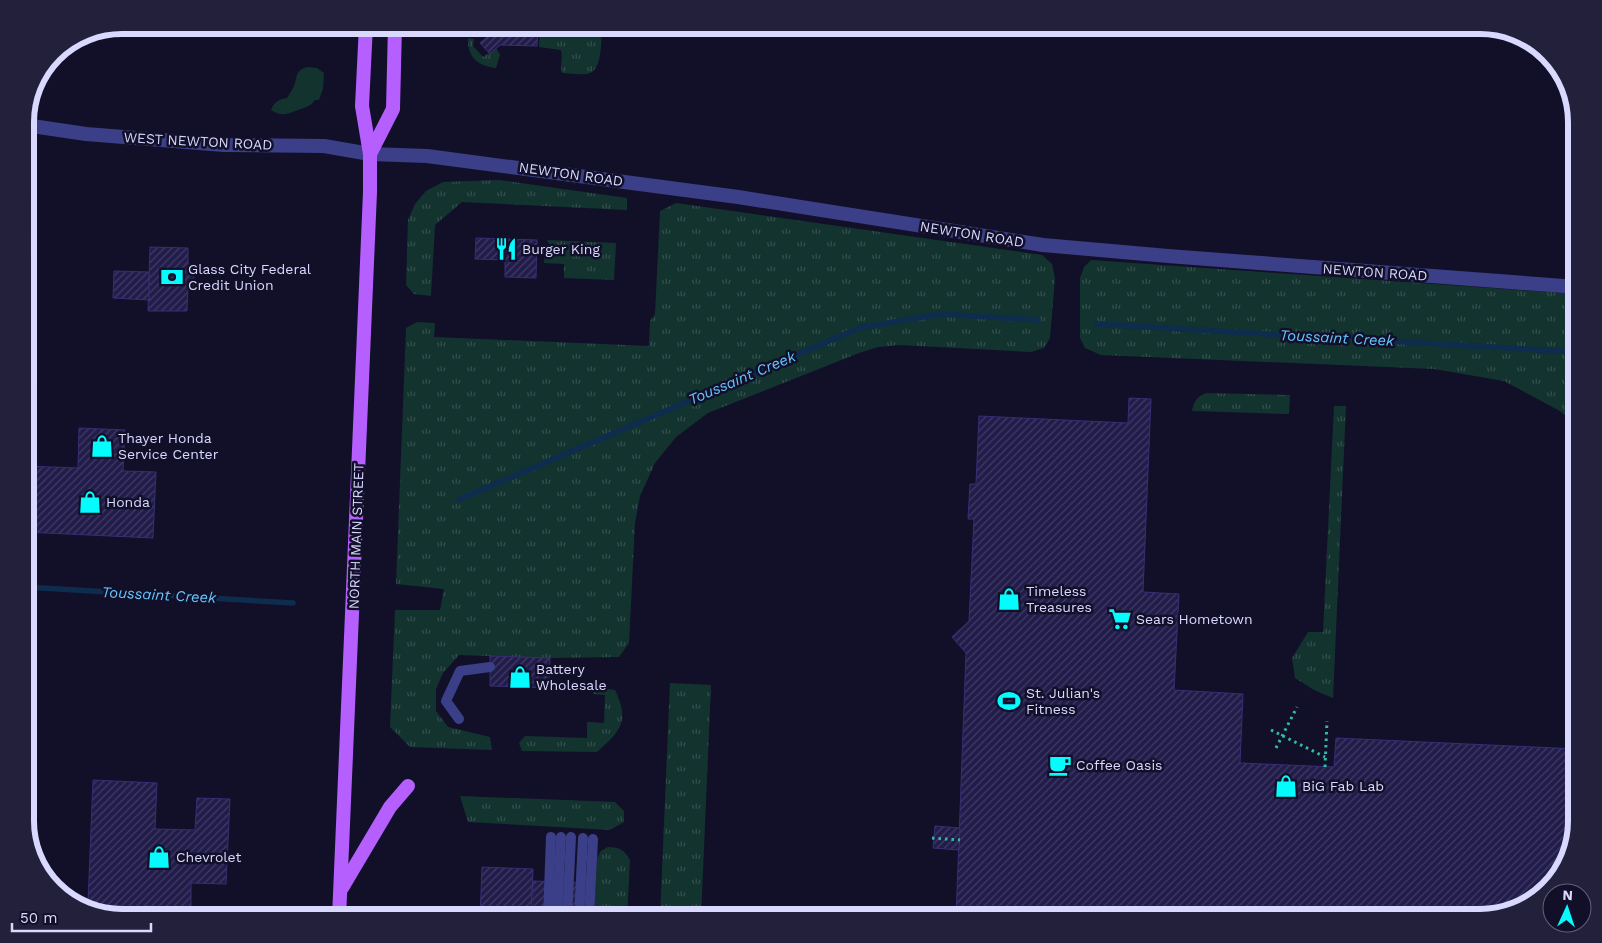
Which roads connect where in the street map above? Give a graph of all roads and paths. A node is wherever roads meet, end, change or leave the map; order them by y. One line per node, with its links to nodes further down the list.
1 (366, 34): 4 (main road, NORTH MAIN STREET)
2 (395, 34): 4 (main road)
3 (34, 126): 4 (street, WEST NEWTON ROAD)
4 (370, 154): 5 (street, NEWTON ROAD); 19 (main road, NORTH MAIN STREET)
5 (1568, 286)
6 (490, 668): 8 (lane)
7 (1297, 707): 11 (path)
8 (459, 719)
9 (1327, 720): 13 (path)
10 (1271, 730): 11 (path)
11 (1282, 735): 12 (path); 13 (path)
12 (1276, 748)
13 (1325, 757): 14 (path)
14 (1325, 767)
15 (408, 786): 19 (main road)
16 (561, 837): 21 (lane); 22 (lane); 23 (lane)
17 (932, 838): 18 (path)
18 (960, 840)
19 (340, 890): 20 (main road, NORTH MAIN STREET)
20 (339, 909)
21 (549, 909)
22 (558, 909)
23 (566, 909)
24 (580, 909): 25 (lane)
25 (589, 909)

